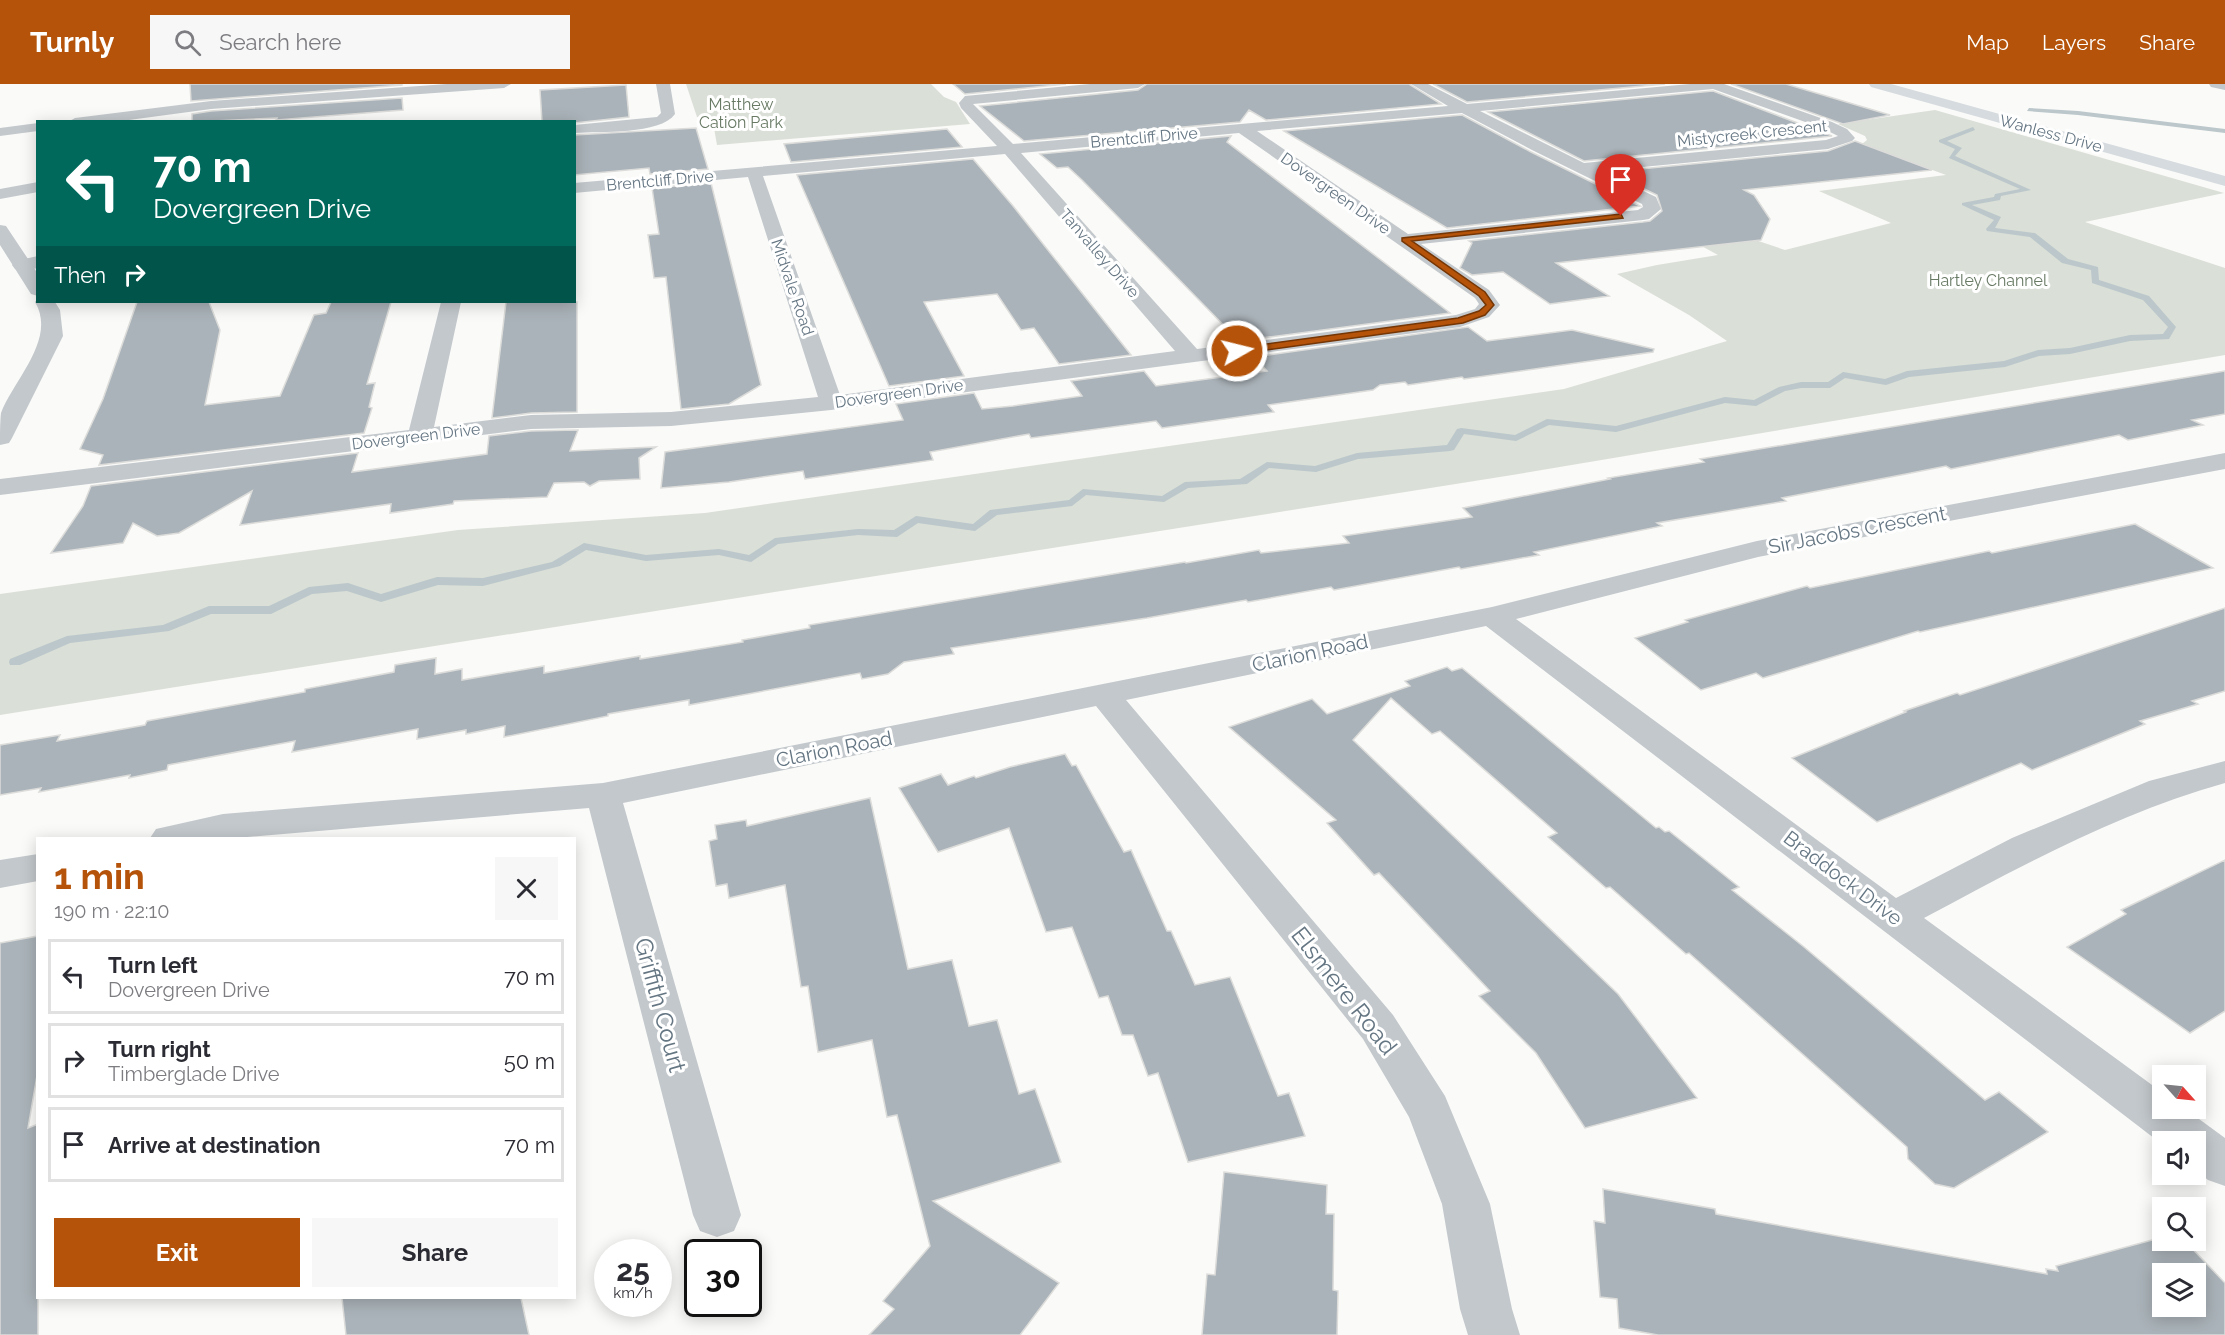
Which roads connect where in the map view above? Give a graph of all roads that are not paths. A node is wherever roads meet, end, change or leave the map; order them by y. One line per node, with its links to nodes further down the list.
1 (504, 84): 10 (street)
2 (663, 84): 12 (street)
3 (1138, 84): 15 (street, Tanvalley Drive)
4 (1418, 84): 9 (street)
5 (1712, 84): 9 (street, Brentcliff Drive); 16 (street, Mistycreek Crescent)
6 (1876, 84): 18 (main road, Wanless Drive)
7 (2216, 84): 8 (street)
8 (2225, 86)
9 (1463, 109): 13 (street, Brentcliff Drive); 16 (street)
10 (91, 120)
11 (36, 127): 14 (street)
12 (576, 129)
13 (1243, 129): 15 (street, Brentcliff Drive); 23 (street, Dovergreen Drive)
14 (0, 132)
15 (1009, 149): 17 (street, Brentcliff Drive); 28 (street, Tanvalley Drive)
16 (1584, 168): 23 (street)
17 (754, 172): 20 (street, Brentcliff Drive); 29 (street, Midvale Road)
18 (2225, 181)
19 (36, 187): 21 (street)
20 (576, 188)
21 (0, 194)
22 (0, 230): 24 (street)
23 (1405, 240): 28 (street, Dovergreen Drive)
24 (30, 264): 25 (street)
25 (36, 284)
26 (46, 303): 31 (street)
27 (451, 303): 30 (street)
28 (1192, 357): 29 (street, Dovergreen Drive)
29 (831, 403): 30 (street, Dovergreen Drive)
30 (420, 436): 33 (street, Dovergreen Drive)
31 (0, 438)
32 (2225, 461): 34 (street, Sir Jacobs Crescent)
33 (0, 487)
34 (1492, 616): 35 (street, Clarion Road); 41 (street, Braddock Drive)
35 (1104, 695): 37 (street, Clarion Road); 46 (street, Elsmere Road)
36 (2225, 772): 41 (street)
37 (603, 795): 38 (street, Clarion Road); 45 (street, Griffith Court)
38 (174, 837)
39 (36, 867): 40 (street)
40 (0, 874)
41 (1894, 916): 42 (street, Braddock Drive)
42 (2180, 1131)
43 (2206, 1150): 44 (street, Braddock Drive)
44 (2225, 1165)
45 (717, 1215)
46 (1494, 1335)

